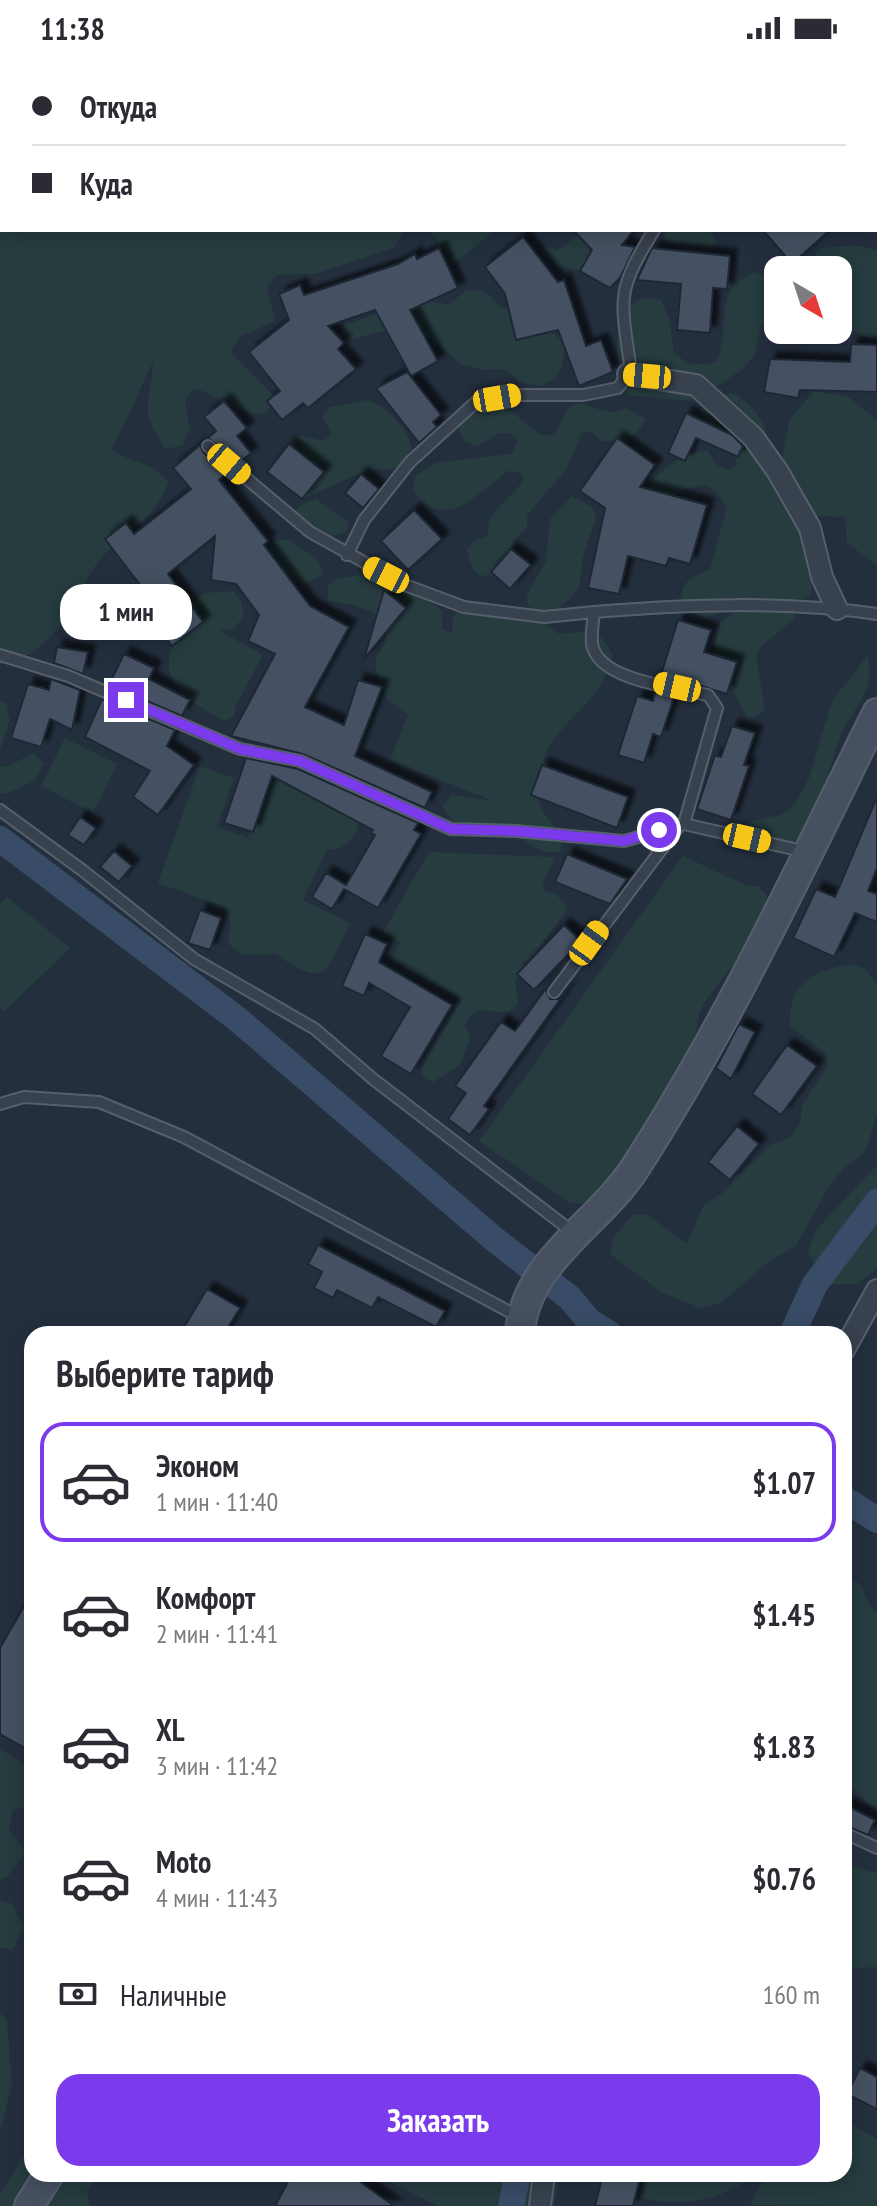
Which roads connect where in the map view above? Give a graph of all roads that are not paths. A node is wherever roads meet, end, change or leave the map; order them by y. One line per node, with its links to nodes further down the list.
1 (653, 232): 2 (lane)
2 (628, 374): 4 (lane); 5 (street)
3 (208, 446): 4 (lane)
4 (347, 555): 6 (lane)
5 (837, 609): 6 (lane); 7 (lane)
6 (594, 612): 11 (lane)
7 (877, 614)
8 (0, 655): 11 (lane)
9 (877, 713): 12 (street)
10 (0, 810): 15 (lane)
11 (682, 825): 12 (lane); 13 (lane)
12 (809, 853): 15 (street)
13 (554, 992)
14 (0, 1104): 17 (lane)
15 (576, 1234): 17 (street)
16 (877, 1290): 18 (street)
17 (521, 1326)
18 (852, 1335)
19 (852, 1837): 20 (lane)
20 (877, 1848)
21 (44, 2182): 23 (street)
22 (543, 2182): 24 (street)
23 (29, 2206)
24 (540, 2206)

